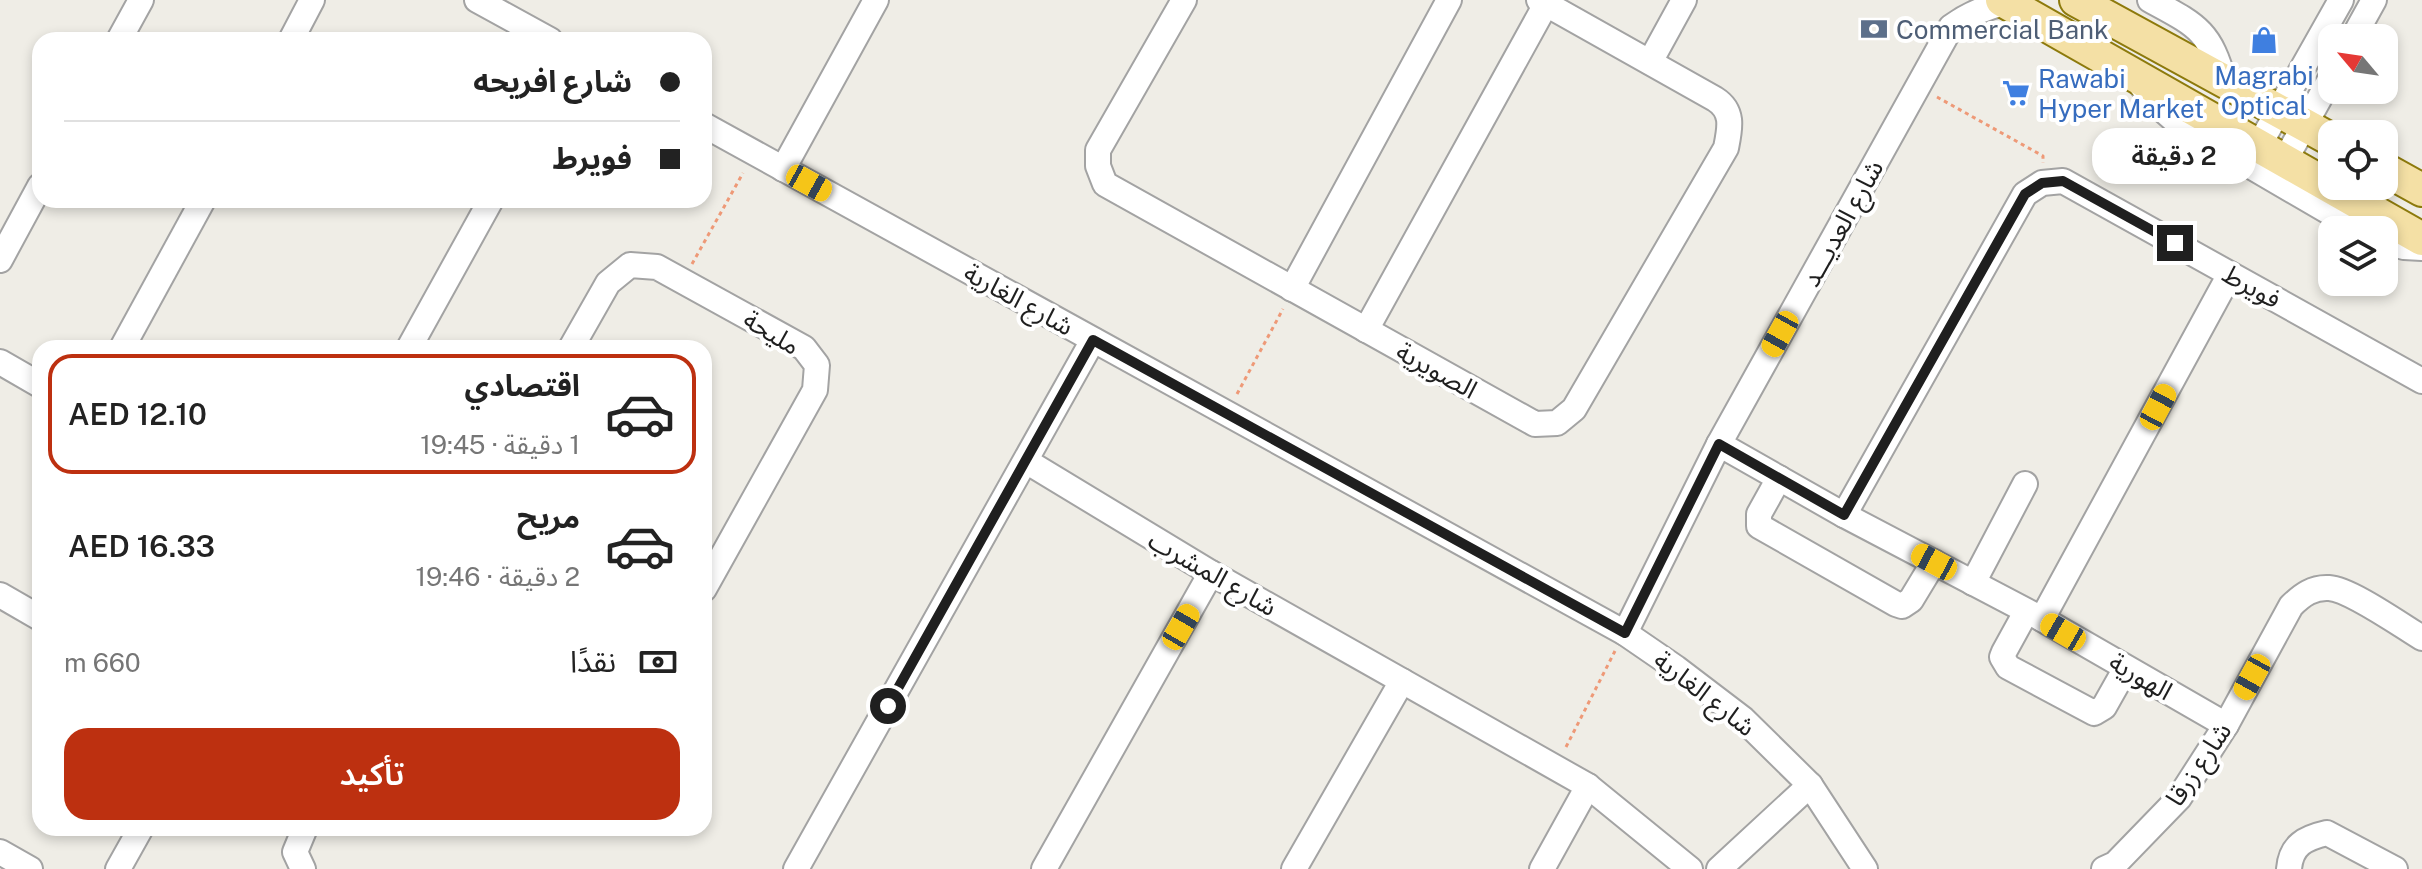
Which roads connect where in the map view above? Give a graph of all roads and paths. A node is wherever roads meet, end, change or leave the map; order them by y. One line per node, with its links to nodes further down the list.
1 (141, 0): 17 (street)
2 (312, 0): 18 (street)
3 (477, 0): 19 (street)
4 (876, 0): 29 (street)
5 (1184, 0): 43 (street, الصويرية)
6 (1449, 0): 43 (street)
7 (1684, 0): 20 (street)
8 (1951, 0): 16 (street, شارع العديـــد)
9 (2076, 0): 22 (main road)
10 (2150, 0): 22 (street)
11 (2341, 0): 25 (street)
12 (2374, 0): 15 (street)
13 (2004, 1): 16 (street); 21 (main road)
14 (1543, 2): 20 (street, الصويرية); 44 (street)
15 (2361, 24)
16 (1951, 27): 23 (street, شارع العديـــد)
17 (123, 32)
18 (295, 32)
19 (535, 32)
20 (1650, 62): 44 (street, الصويرية)
21 (2135, 76): 28 (main road); 36 (street)
22 (2224, 82): 25 (main road)
23 (1918, 87): 31 (path); 53 (street, شارع العديـــد)
24 (2318, 102): 25 (street)
25 (2305, 126): 28 (street)
26 (712, 129): 27 (street, شارع الغارية)
27 (754, 153): 29 (street, شارع الغارية); 42 (path)
28 (2271, 155): 37 (main road)
29 (783, 169): 48 (street, شارع الغارية)
30 (2398, 177): 32 (main road)
31 (2042, 183): 41 (street, فويرط); 57 (street)
32 (2422, 190)
33 (32, 201): 40 (street)
34 (199, 208): 45 (street)
35 (487, 208): 46 (street)
36 (2336, 216)
37 (2422, 239)
38 (2398, 246): 39 (street)
39 (2422, 248)
40 (0, 260)
41 (2230, 274): 51 (street, فويرط); 64 (street)
42 (682, 281): 47 (street, مليحة); 60 (street, مليحة)
43 (1292, 289): 44 (street, الصويرية); 52 (path)
44 (1366, 330)
45 (126, 340)
46 (413, 340)
47 (576, 340)
48 (1093, 340): 52 (street, شارع الغارية); 54 (street)
49 (0, 362): 50 (street)
50 (32, 380)
51 (2422, 381)
52 (1226, 415): 65 (street, شارع الغارية)
53 (1719, 444): 55 (street, الهورية); 65 (street, شارع العديـــد)
54 (1026, 461): 59 (street, شارع المشرب); 80 (street)
55 (1779, 478): 57 (street, الهورية); 58 (street)
56 (2025, 484): 61 (street)
57 (1844, 515): 58 (street, الهورية)
58 (1934, 562): 61 (street, الهورية)
59 (1211, 573): 68 (street, شارع المشرب); 81 (street)
60 (712, 575)
61 (1973, 583): 64 (street, الهورية)
62 (0, 595): 63 (street)
63 (32, 613)
64 (2034, 616): 67 (street, الهورية); 67 (street)
65 (1625, 633): 70 (path); 71 (street, شارع الغارية)
66 (2422, 638): 69 (street, شارع زرقا)
67 (2126, 668): 69 (street, الهورية)
68 (1402, 681): 70 (street, شارع المشرب); 82 (street)
69 (2226, 725): 76 (street, شارع زرقا)
70 (1555, 768): 72 (street, شارع المشرب)
71 (1810, 785): 85 (street); 86 (street, شارع الغارية)
72 (1588, 786): 83 (street); 84 (street, شارع المشرب)
73 (137, 836): 78 (street)
74 (302, 836): 79 (street)
75 (0, 852): 77 (street)
76 (2113, 867)
77 (30, 869)
78 (118, 869)
79 (303, 869)
80 (796, 869)
81 (1044, 869)
82 (1294, 869)
83 (1542, 869)
84 (1690, 869)
85 (1719, 869)
86 (1865, 869)
87 (2289, 869): 88 (street)
88 (2395, 869)

